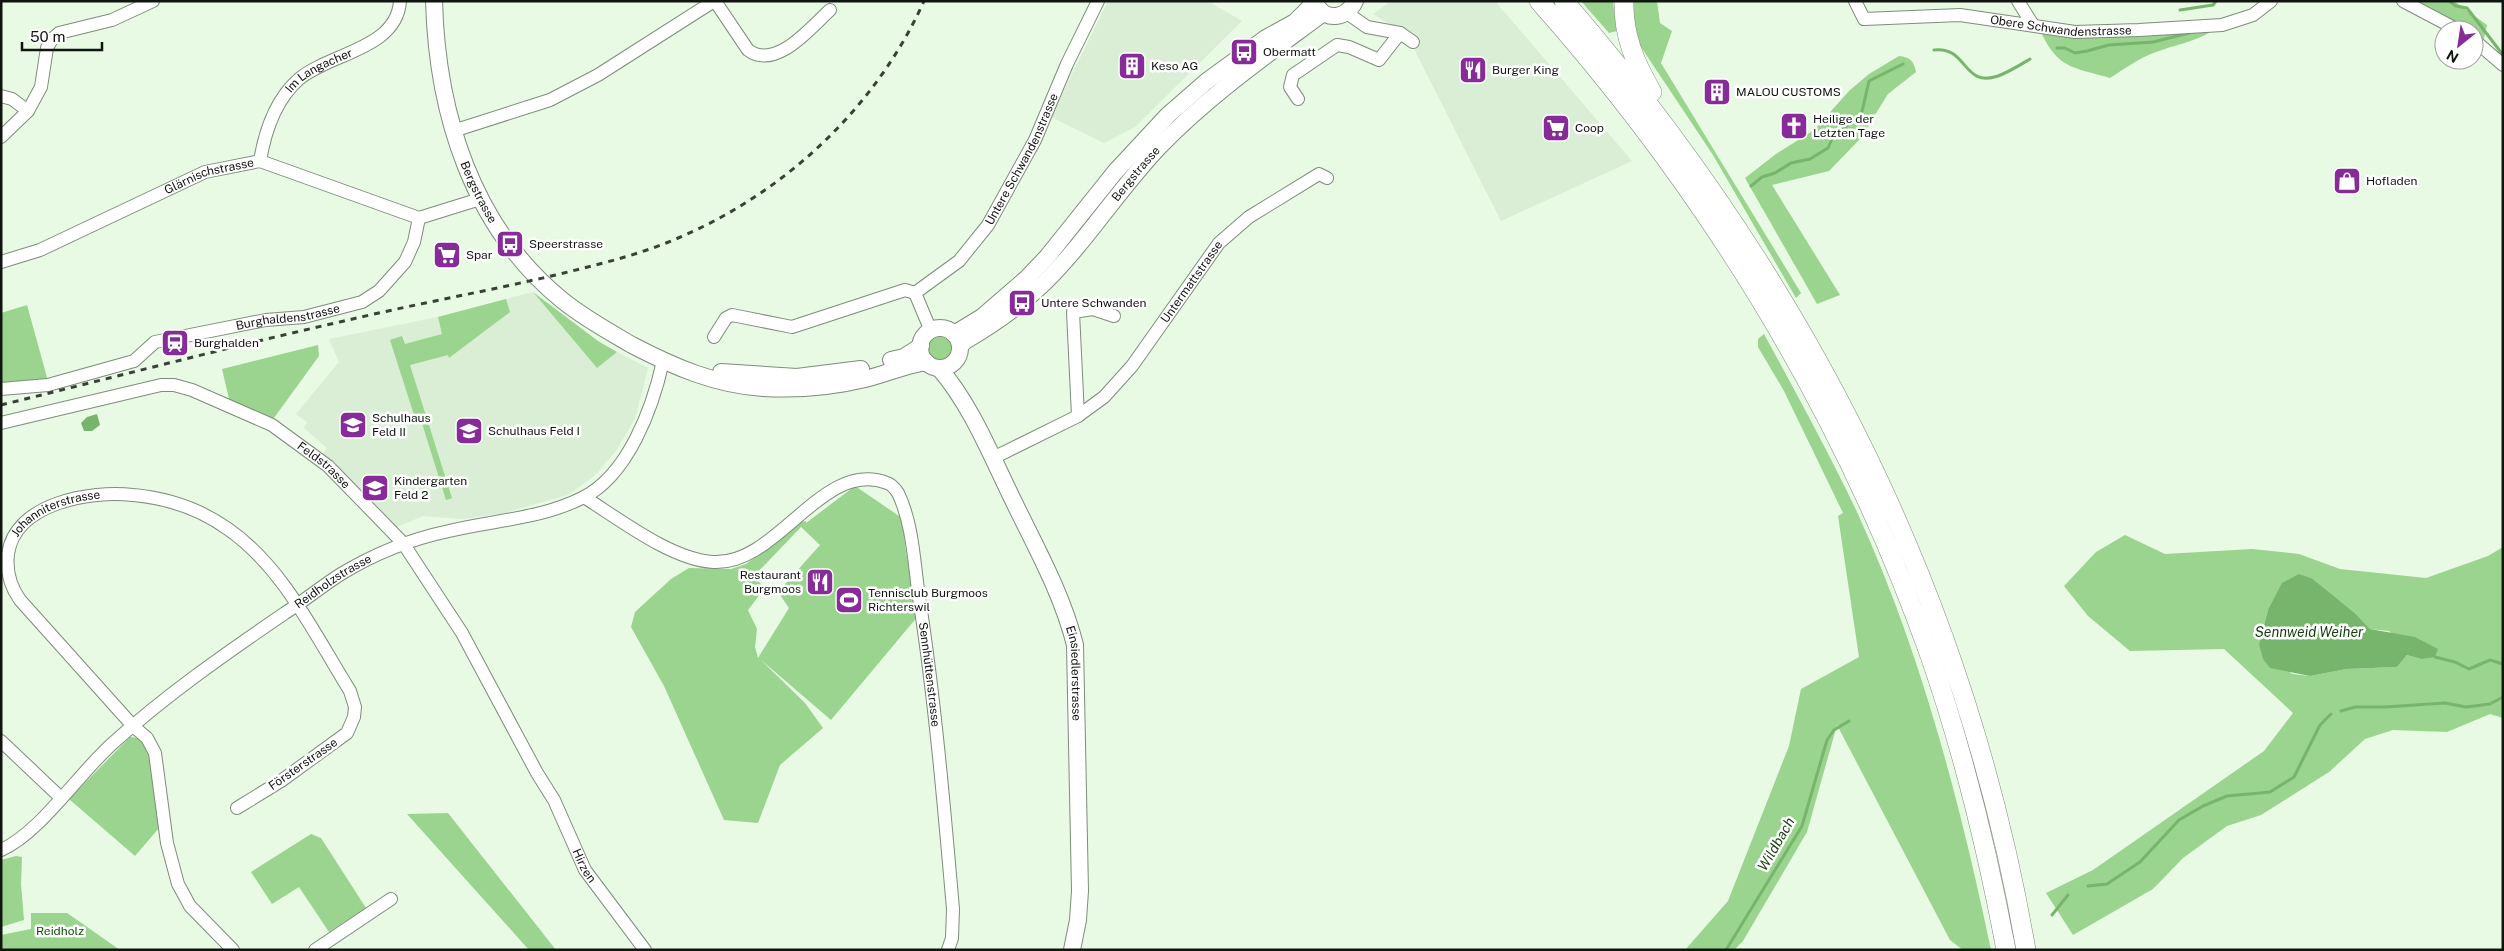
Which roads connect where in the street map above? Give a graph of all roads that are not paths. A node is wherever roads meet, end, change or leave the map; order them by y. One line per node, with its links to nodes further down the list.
1 (153, 1): 24 (street)
2 (400, 1): 27 (street, Im Langacher)
3 (434, 1): 25 (main road, Bergstrasse)
4 (714, 1): 15 (street); 25 (street)
5 (1098, 1): 33 (street, Untere Schwandenstrasse)
6 (1539, 1): 60 (highway)
7 (1564, 1): 28 (highway)
8 (1624, 1): 28 (highway)
9 (1855, 1): 17 (street, Obere Schwandenstrasse)
10 (2018, 1): 17 (street)
11 (2271, 1): 17 (street, Obere Schwandenstrasse)
12 (2403, 1): 16 (street)
13 (1318, 5): 14 (main road, Bergstrasse); 37 (main road, Bergstrasse)
14 (1351, 7): 18 (street)
15 (830, 10)
16 (2439, 20)
17 (2033, 25)
18 (1400, 33): 19 (street); 23 (street)
19 (1413, 42)
20 (2484, 49): 21 (street)
21 (2503, 65)
22 (1, 96): 24 (street)
23 (1298, 98)
24 (28, 111): 26 (street)
25 (453, 131): 30 (main road, Bergstrasse)
26 (1, 137)
27 (260, 161): 31 (street, Glärnischstrasse); 32 (street, Glärnischstrasse)
28 (1703, 176): 61 (highway)
29 (1327, 178): 41 (street, Untermattstrasse)
30 (480, 199): 31 (street); 39 (main road, Bergstrasse)
31 (419, 218): 40 (street, Burghaldenstrasse)
32 (1, 262)
33 (915, 293): 35 (street); 36 (street)
34 (1114, 316): 41 (street)
35 (930, 331): 37 (main road); 38 (main road, Bergstrasse)
36 (714, 337)
37 (957, 346): 38 (main road, Bergstrasse); 42 (main road, Einsiedlerstrasse)
38 (928, 359): 39 (main road, Bergstrasse); 42 (main road, Einsiedlerstrasse)
39 (663, 361): 45 (street, Reidholzstrasse)
40 (1, 390)
41 (1078, 416): 44 (street, Untermattstrasse)
42 (972, 417): 44 (main road, Einsiedlerstrasse)
43 (1, 423): 46 (street, Feldstrasse)
44 (993, 458): 59 (main road, Einsiedlerstrasse)
45 (584, 497): 46 (street, Reidholzstrasse); 58 (street, Sennhüttenstrasse)
46 (403, 544): 47 (street, Reidholzstrasse); 50 (street, Feldstrasse)
47 (296, 606): 48 (street, Reidholzstrasse); 48 (street, Johanniterstrasse); 52 (street, Försterstrasse)
48 (132, 726): 51 (street, Reidholzstrasse); 55 (street, Johanniterstrasse)
49 (1, 740): 51 (street)
50 (537, 773): 57 (street, Hirzen)
51 (60, 797): 53 (street, Reidholzstrasse)
52 (237, 808)
53 (1, 850)
54 (392, 899): 56 (street)
55 (233, 950)
56 (314, 950)
57 (645, 950)
58 (948, 950)
59 (1072, 950)
60 (2006, 950)
61 (2026, 950)

